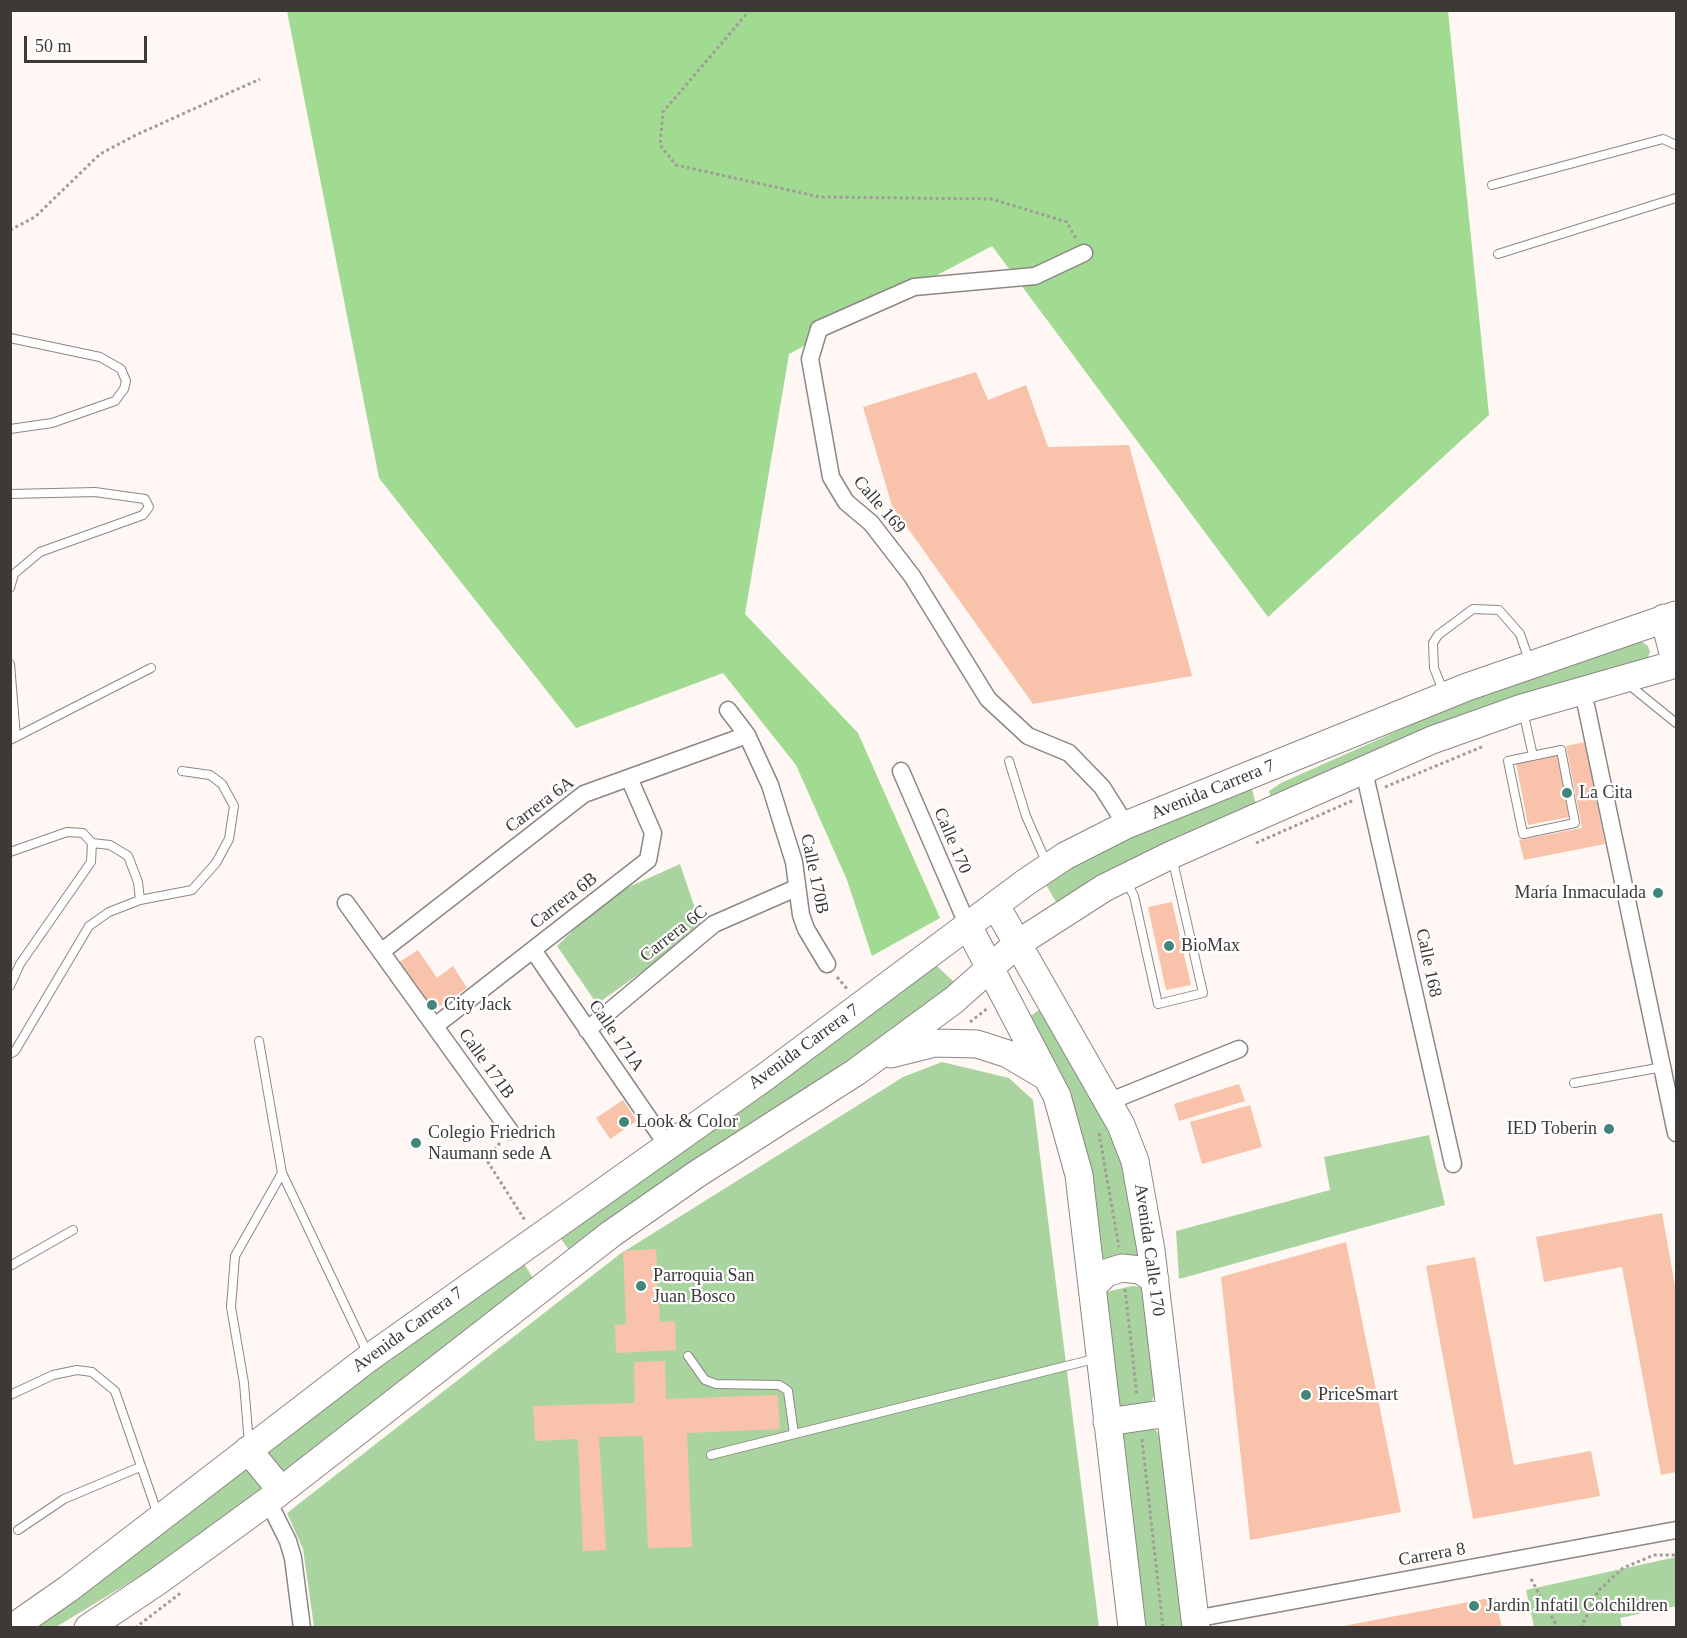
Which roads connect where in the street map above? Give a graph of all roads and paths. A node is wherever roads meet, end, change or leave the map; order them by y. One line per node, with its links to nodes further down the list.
1 (750, 10): 7 (path)
2 (260, 79): 6 (path)
3 (1677, 145): 4 (lane)
4 (1492, 185)
5 (1677, 198): 8 (lane)
6 (10, 230)
7 (1084, 253): 34 (street, Calle 169)
8 (1498, 254)
9 (10, 338): 10 (lane)
10 (10, 429)
11 (10, 494): 12 (lane)
12 (10, 588)
13 (1670, 616): 15 (main road, Avenida Carrera 7); 16 (main road)
14 (10, 664): 25 (lane)
15 (1531, 664): 20 (main road, Avenida Carrera 7); 20 (lane)
16 (1676, 664): 18 (main road)
17 (151, 668): 25 (lane)
18 (1622, 679): 19 (main road); 23 (lane)
19 (1583, 691): 21 (main road); 60 (street)
20 (1445, 696): 28 (main road, Avenida Carrera 7)
21 (1522, 708): 26 (lane); 31 (main road)
22 (728, 710): 24 (street, Calle 170B)
23 (1677, 723)
24 (747, 735): 32 (street, Carrera 6A); 40 (street, Calle 170B)
25 (13, 738)
26 (1533, 756): 26 (lane)
27 (1009, 761): 38 (lane)
28 (1268, 769): 33 (main road); 34 (main road, Avenida Carrera 7)
29 (183, 771): 41 (lane)
30 (901, 771): 44 (street, Calle 170)
31 (1364, 771): 33 (main road); 67 (street, Calle 168)
32 (629, 778): 46 (street, Carrera 6B); 47 (street, Carrera 6A)
33 (1277, 809): 37 (main road)
34 (1126, 825): 38 (main road, Avenida Carrera 7)
35 (92, 843): 36 (lane); 41 (lane); 50 (lane)
36 (10, 852)
37 (1171, 855): 39 (main road); 39 (lane)
38 (1049, 867): 43 (main road, Avenida Carrera 7)
39 (1125, 878): 45 (main road)
40 (796, 888): 48 (street, Calle 170B); 55 (street, Carrera 6C)
41 (140, 900): 58 (lane)
42 (346, 903): 47 (street, Calle 171B)
43 (996, 906): 44 (main road, Avenida Carrera 7); 45 (main road, Avenida Calle 170)
44 (968, 926): 49 (main road); 51 (main road, Avenida Carrera 7)
45 (1017, 944): 49 (main road); 63 (main road, Avenida Calle 170)
46 (533, 950): 53 (street, Carrera 6B); 55 (street, Calle 171A)
47 (381, 952): 53 (street, Calle 171B)
48 (826, 964): 51 (path)
49 (989, 966): 59 (main road); 61 (main road)
50 (10, 986)
51 (860, 1006): 66 (main road, Avenida Carrera 7)
52 (990, 1006): 54 (path)
53 (435, 1026): 64 (street, Calle 171B)
54 (962, 1028)
55 (587, 1030): 66 (street, Calle 171A)
56 (259, 1041): 68 (lane)
57 (1239, 1050): 63 (street)
58 (10, 1054)
59 (875, 1058): 61 (main road); 72 (main road)
60 (1663, 1067): 62 (lane); 65 (street)
61 (1048, 1077): 74 (main road)
62 (1575, 1083)
63 (1108, 1102): 73 (main road, Avenida Calle 170)
64 (510, 1131): 70 (path)
65 (1677, 1133)
66 (667, 1144): 70 (main road, Avenida Carrera 7)
67 (1453, 1164)
68 (282, 1173): 76 (lane); 82 (lane)
69 (73, 1230): 71 (lane)
70 (531, 1232): 72 (main road); 76 (main road, Avenida Carrera 7)
71 (10, 1266)
72 (561, 1272): 85 (main road)
73 (1155, 1280): 74 (main road); 79 (main road, Avenida Calle 170)
74 (1093, 1286): 77 (main road)
75 (688, 1356): 81 (lane)
76 (370, 1357): 82 (main road, Avenida Carrera 7)
77 (1100, 1358): 80 (main road); 81 (lane)
78 (10, 1395): 84 (lane)
79 (1169, 1413): 80 (main road); 91 (main road, Avenida Calle 170)
80 (1107, 1422): 95 (main road)
81 (794, 1434): 83 (lane)
82 (248, 1450): 85 (main road); 86 (main road, Avenida Carrera 7)
83 (711, 1455)
84 (140, 1467): 86 (lane); 87 (lane)
85 (274, 1496): 93 (main road); 94 (street)
86 (159, 1519): 92 (main road, Avenida Carrera 7)
87 (18, 1530)
88 (1677, 1530): 91 (street, Carrera 8)
89 (1677, 1555): 97 (path)
90 (1531, 1579): 96 (path)
91 (1195, 1623)
92 (12, 1628)
93 (88, 1628)
94 (302, 1628)
95 (1132, 1628)
96 (1558, 1628)
97 (1581, 1628)

